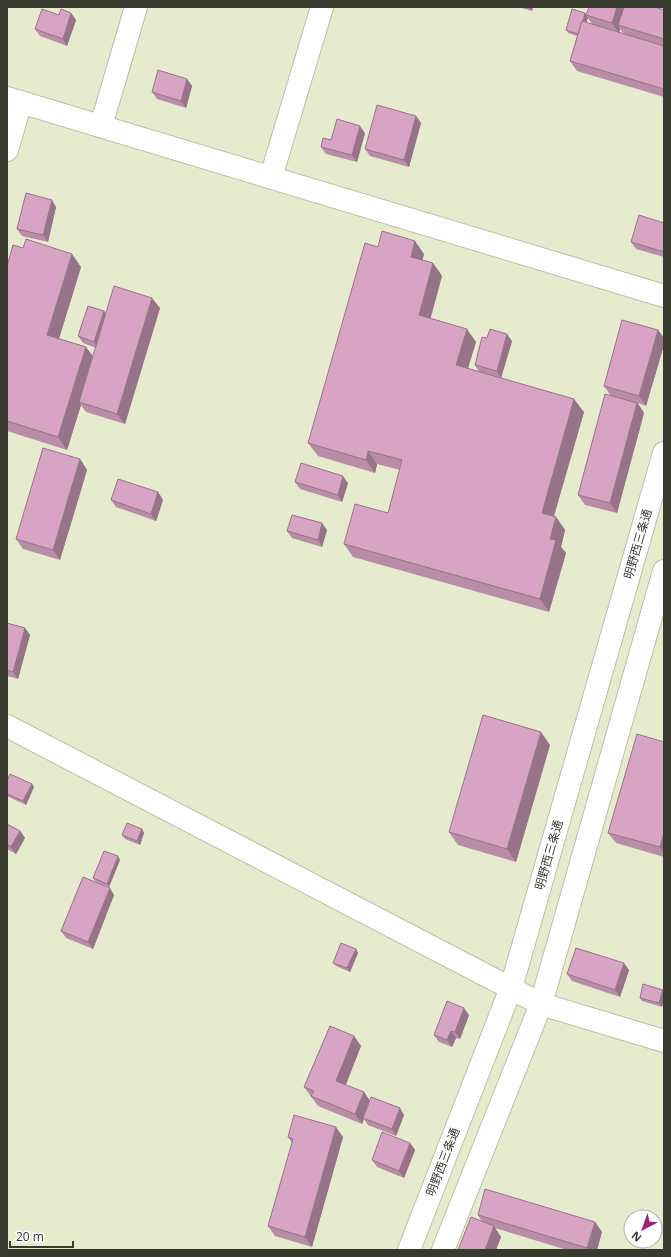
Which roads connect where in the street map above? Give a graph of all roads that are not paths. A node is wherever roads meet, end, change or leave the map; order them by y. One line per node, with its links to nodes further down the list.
1 (136, 7): 4 (street)
2 (322, 7): 6 (street)
3 (14, 100): 4 (street); 5 (street)
4 (101, 126): 6 (street)
5 (7, 150)
6 (271, 178): 7 (street)
7 (664, 296)
8 (664, 453): 11 (street, 明野西三条通)
9 (664, 571): 12 (street)
10 (7, 726): 11 (street)
11 (510, 988): 12 (street); 14 (street, 明野西三条通)
12 (541, 1004): 13 (street); 15 (street)
13 (664, 1041)
14 (409, 1250)
15 (443, 1250)

